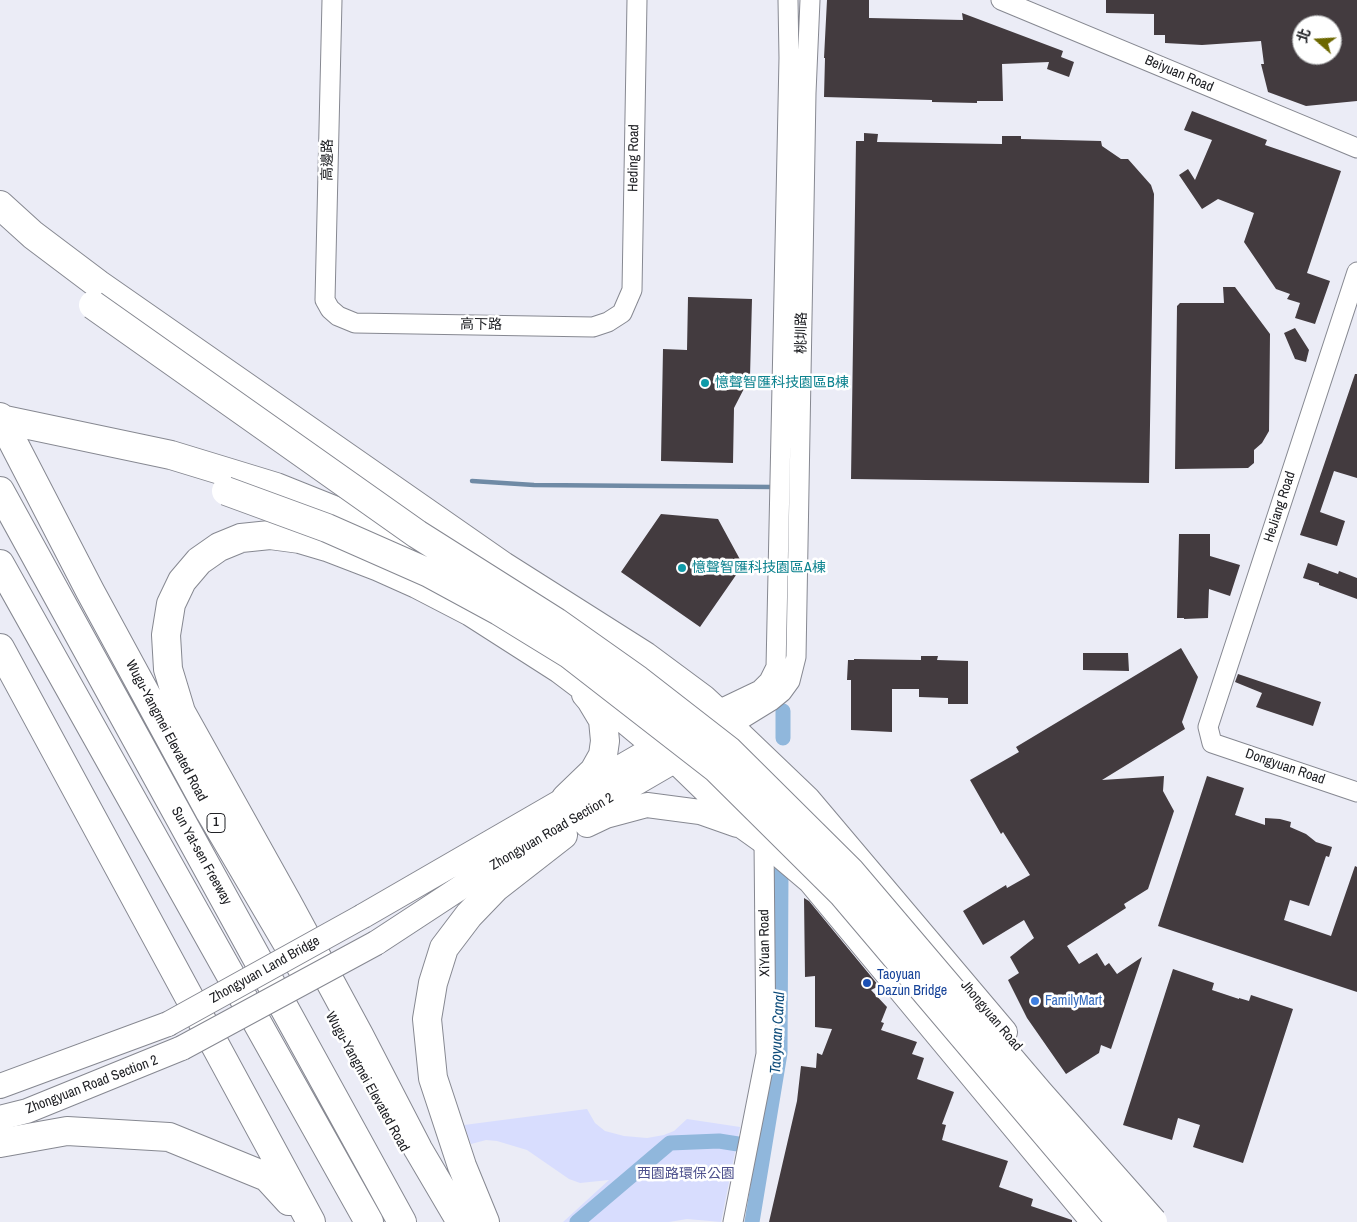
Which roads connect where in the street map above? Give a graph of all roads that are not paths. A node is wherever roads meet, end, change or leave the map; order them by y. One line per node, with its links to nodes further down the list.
1 (332, 0): 11 (street, 高邊路)
2 (637, 0): 10 (street, Heding Road)
3 (788, 0): 20 (street, 桃圳路)
4 (810, 0): 20 (street, 桃圳路)
5 (1009, 2): 6 (street, Beiyuan Road)
6 (1357, 148)
7 (0, 206): 16 (highway)
8 (0, 230): 46 (highway, bridge)
9 (1357, 272): 22 (street, HeJiang Road)
10 (622, 313): 11 (street, 高下路)
11 (338, 316)
12 (5, 421): 14 (highway); 16 (highway); 40 (highway, Wugu-Yangmei Elevated Road / 1, bridge); 45 (highway, bridge)
13 (0, 491): 39 (highway, Sun Yat-sen Freeway / 1)
14 (352, 517): 17 (highway); 21 (highway)
15 (0, 564): 38 (highway)
16 (503, 566): 20 (highway)
17 (472, 612): 19 (highway); 41 (highway)
18 (0, 648): 37 (highway, bridge)
19 (560, 669): 23 (highway); 25 (highway)
20 (724, 718): 21 (main road, Zhongyuan Road Section 2); 31 (main road, Jhongyuan Road)
21 (696, 735): 23 (main road, Zhongyuan Road Section 2); 31 (main road)
22 (1212, 743): 24 (street, Dongyuan Road)
23 (666, 754): 25 (main road, Zhongyuan Road Section 2); 26 (main road); 29 (main road, Zhongyuan Road Section 2)
24 (1357, 792)
25 (566, 798): 30 (main road, Zhongyuan Road Section 2)
26 (743, 827): 27 (main road); 28 (main road)
27 (563, 835): 29 (main road); 42 (highway)
28 (764, 842): 43 (street, XiYuan Road); 44 (main road)
29 (524, 847): 32 (main road, Zhongyuan Road Section 2)
30 (363, 916): 34 (main road, Zhongyuan Land Bridge, bridge)
31 (913, 922): 47 (main road, Jhongyuan Road)
32 (376, 943): 33 (main road, Zhongyuan Land Bridge, bridge)
33 (182, 1048): 35 (main road, Zhongyuan Road Section 2)
34 (0, 1086)
35 (0, 1118)
36 (0, 1143): 37 (highway)
37 (310, 1222)
38 (369, 1222)
39 (402, 1222)
40 (445, 1222)
41 (461, 1222)
42 (485, 1222)
43 (734, 1222)
44 (1094, 1222)
45 (1121, 1222)
46 (1153, 1222)
47 (1166, 1222)

